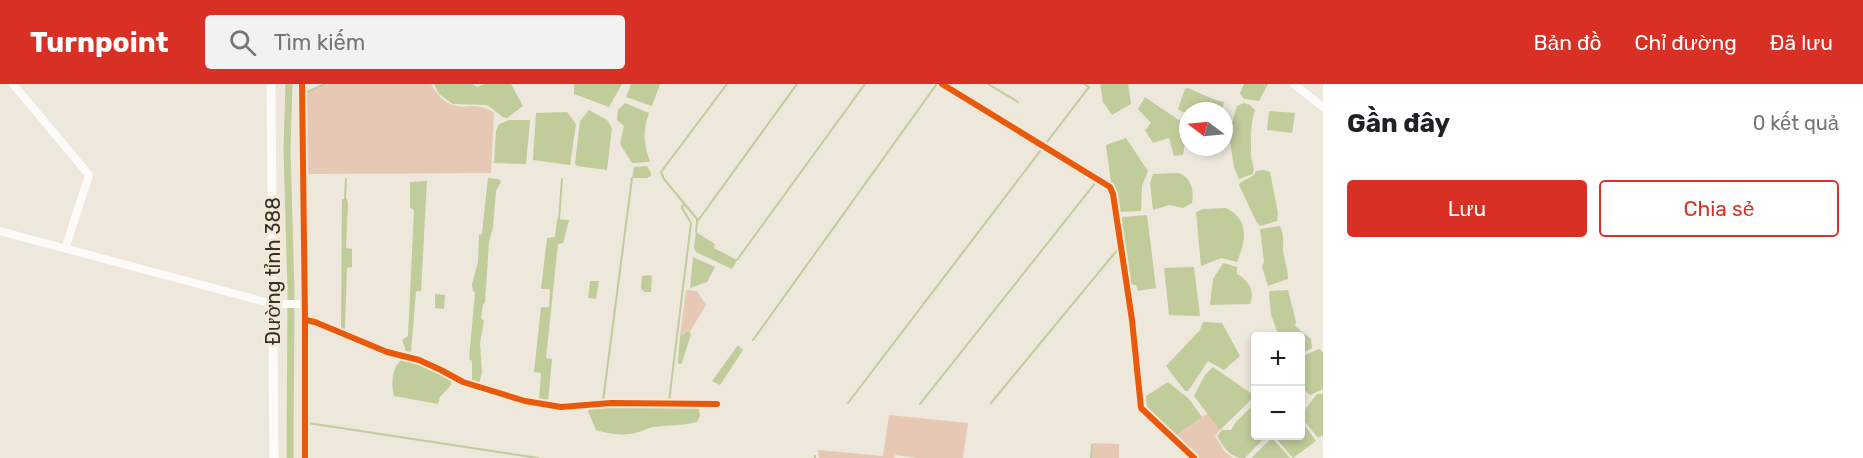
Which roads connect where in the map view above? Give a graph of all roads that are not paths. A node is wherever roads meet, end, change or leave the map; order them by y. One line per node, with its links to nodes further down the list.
1 (13, 84): 8 (street)
2 (271, 84): 9 (main road, Đường tỉnh 388)
3 (302, 84): 10 (street)
4 (942, 84): 15 (street)
5 (1294, 84): 6 (street)
6 (1323, 107)
7 (0, 231): 8 (street)
8 (65, 249): 9 (street)
9 (275, 304): 10 (street); 13 (main road, Đường tỉnh 388)
10 (304, 304): 11 (street)
11 (305, 320): 12 (street); 14 (street)
12 (717, 404)
13 (274, 458)
14 (304, 458)
15 (1192, 458)

